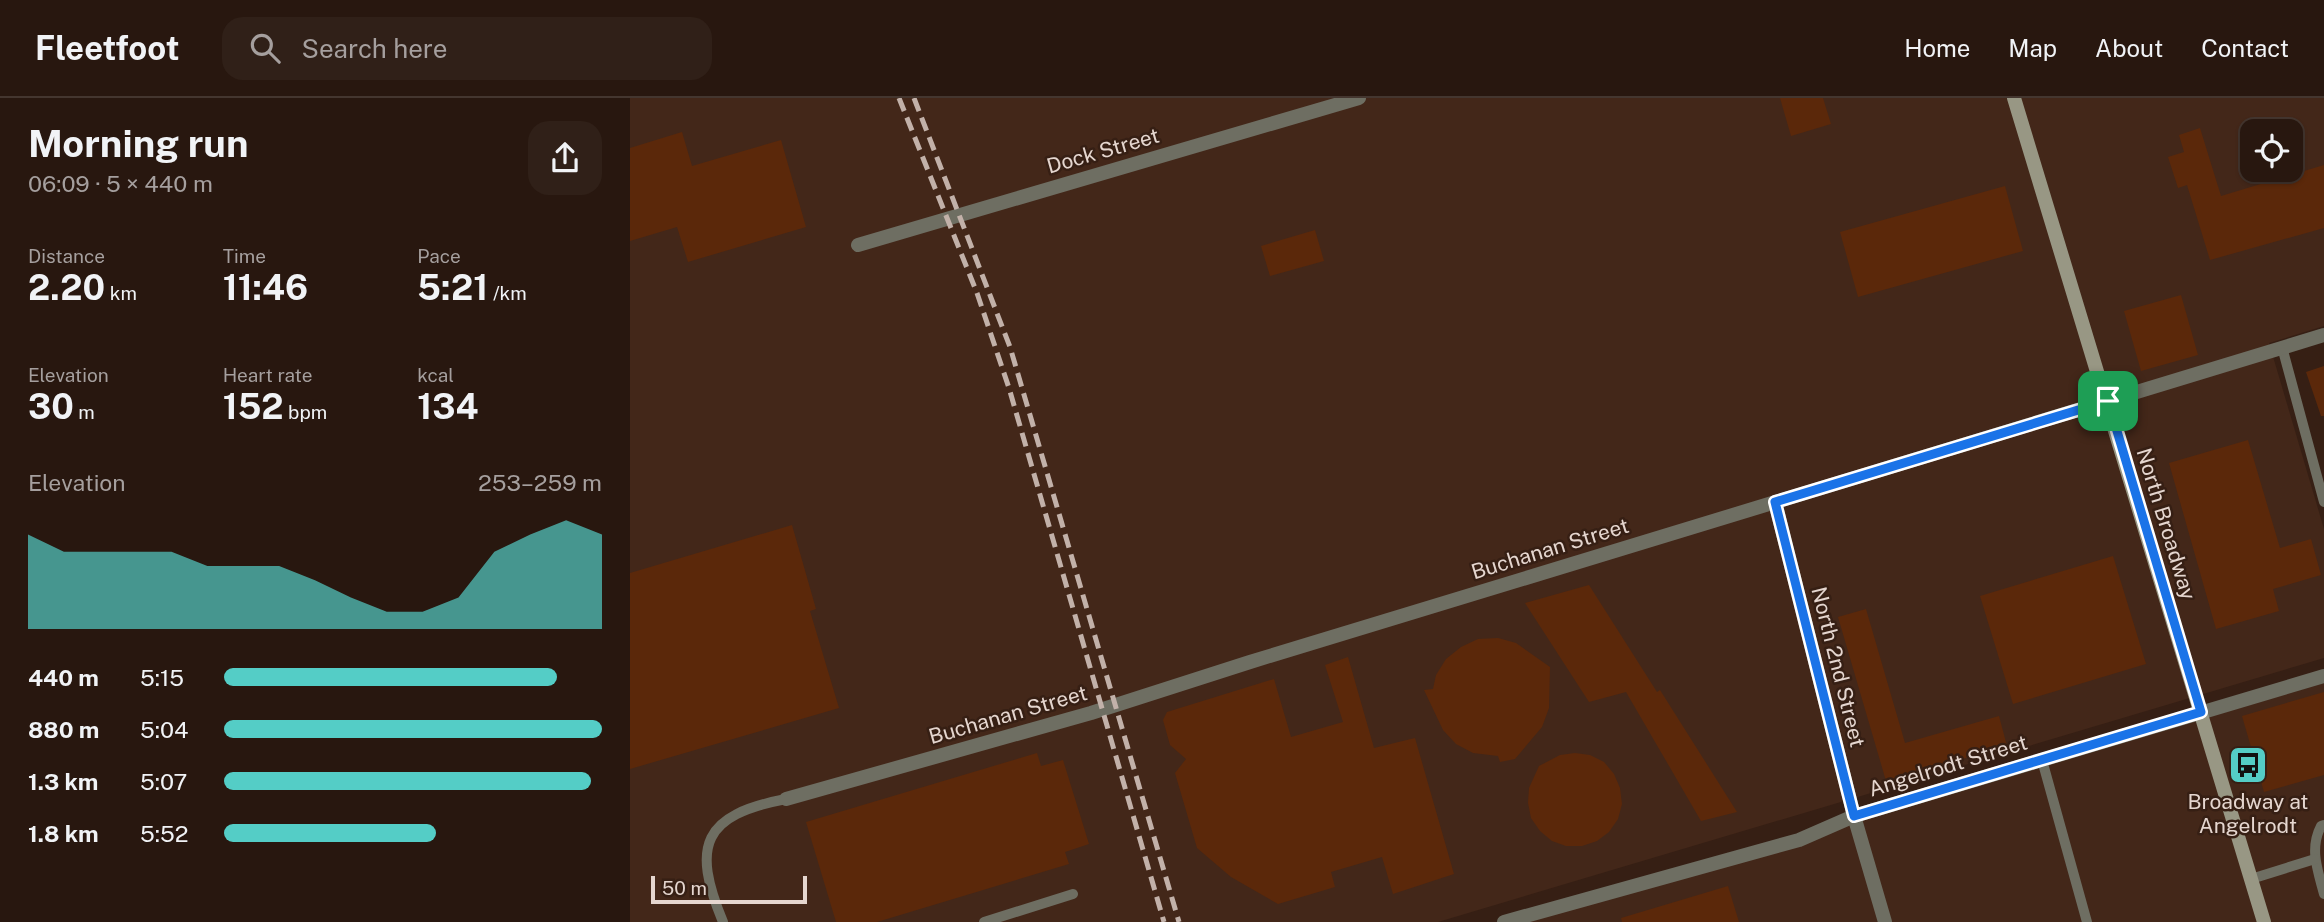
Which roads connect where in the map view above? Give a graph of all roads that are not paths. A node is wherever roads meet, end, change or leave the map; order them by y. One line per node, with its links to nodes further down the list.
1 (1359, 98): 3 (street, Dock Street)
2 (2014, 98): 6 (main road, North Broadway)
3 (858, 245)
4 (2324, 335): 5 (street, Buchanan Street)
5 (2282, 347): 6 (street, Buchanan Street); 8 (lane)
6 (2108, 401): 7 (street, Buchanan Street); 10 (main road, North Broadway)
7 (1775, 502): 12 (street, Buchanan Street); 13 (street, North 2nd Street)
8 (2324, 502)
9 (2324, 676): 10 (street, Angelrodt Street)
10 (2201, 712): 11 (street, Angelrodt Street); 16 (main road, North Broadway)
11 (2042, 760): 13 (street, Angelrodt Street); 23 (lane)
12 (786, 799): 19 (lane)
13 (1854, 816): 21 (street, Angelrodt Street); 22 (street, North 2nd Street)
14 (2324, 825): 15 (lane)
15 (2315, 859): 16 (lane); 17 (lane)
16 (2251, 879): 24 (main road, North Broadway)
17 (2323, 889)
18 (1073, 894): 20 (lane)
19 (723, 922)
20 (984, 922)
21 (1504, 922)
22 (1885, 922)
23 (2087, 922)
24 (2264, 922)

